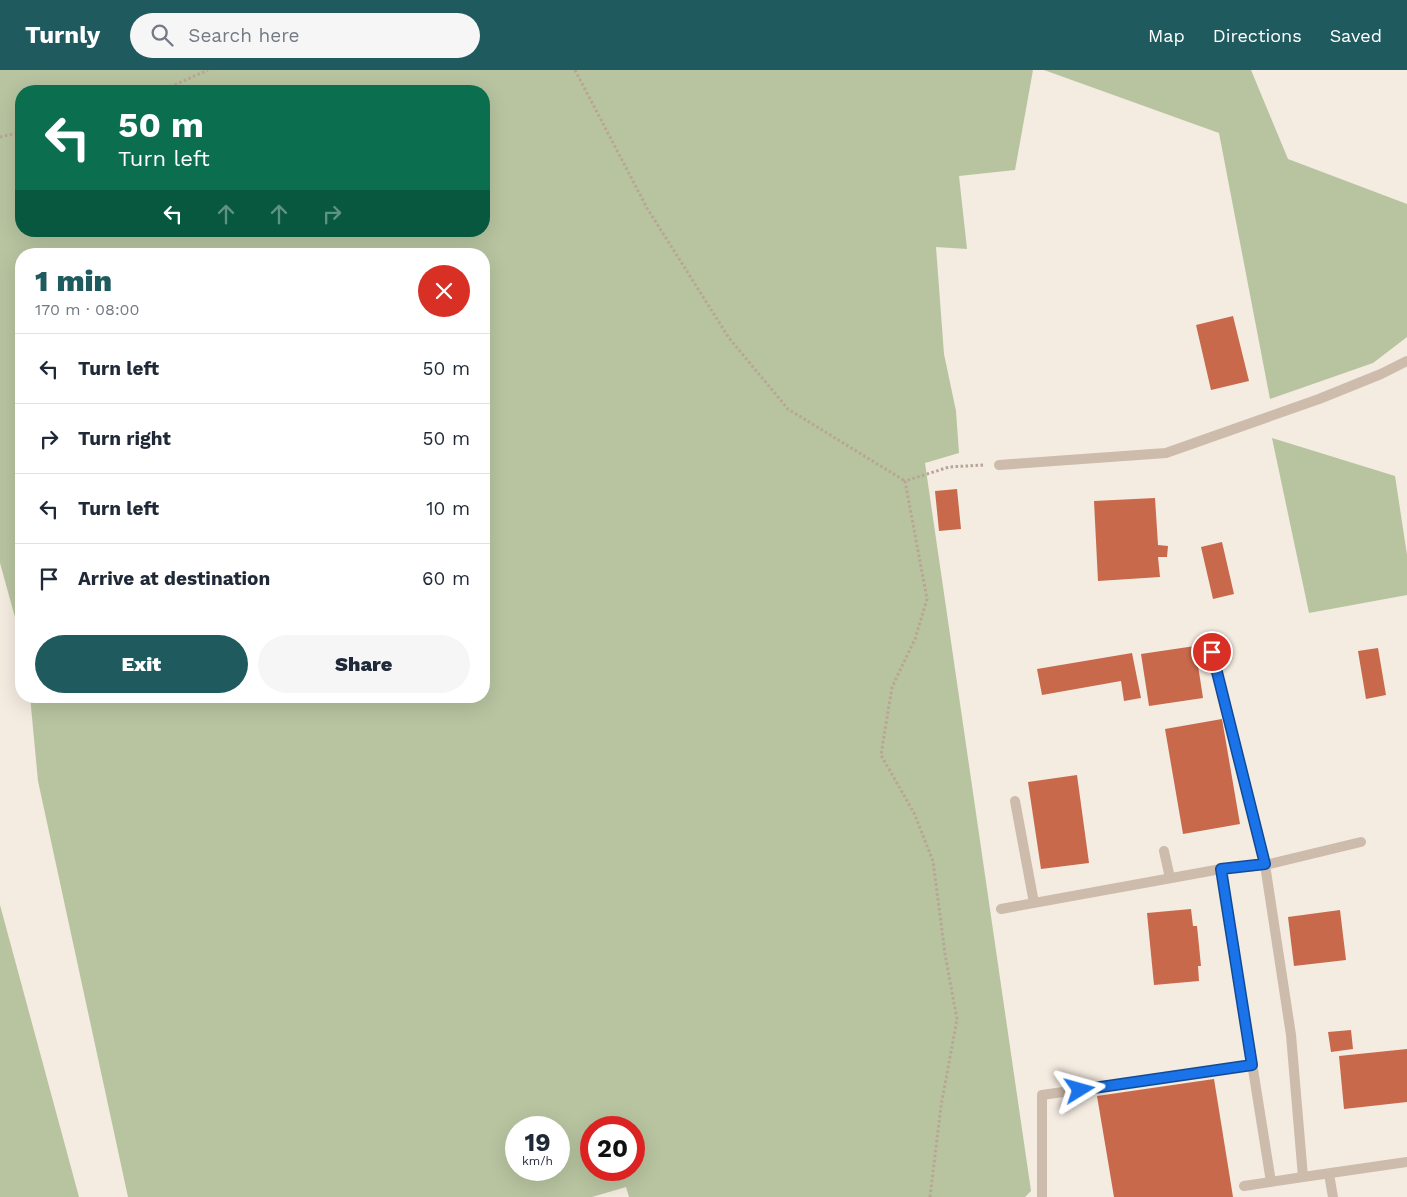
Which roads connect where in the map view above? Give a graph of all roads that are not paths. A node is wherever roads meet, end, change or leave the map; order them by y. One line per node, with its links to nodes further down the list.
1 (1407, 361): 2 (lane)
2 (999, 465)
3 (1212, 652): 7 (lane)
4 (1015, 801): 10 (lane)
5 (1361, 842): 7 (lane)
6 (1164, 851): 9 (lane)
7 (1265, 864): 8 (lane); 15 (lane)
8 (1221, 869): 9 (lane); 12 (lane)
9 (1170, 878): 10 (lane)
10 (1034, 903): 11 (lane)
11 (1001, 909)
12 (1252, 1065): 16 (lane); 18 (lane)
13 (1407, 1162): 14 (lane)
14 (1329, 1174): 15 (lane); 19 (lane)
15 (1303, 1177): 16 (lane)
16 (1271, 1182): 17 (lane)
17 (1244, 1186)
18 (1042, 1197)
19 (1333, 1197)

